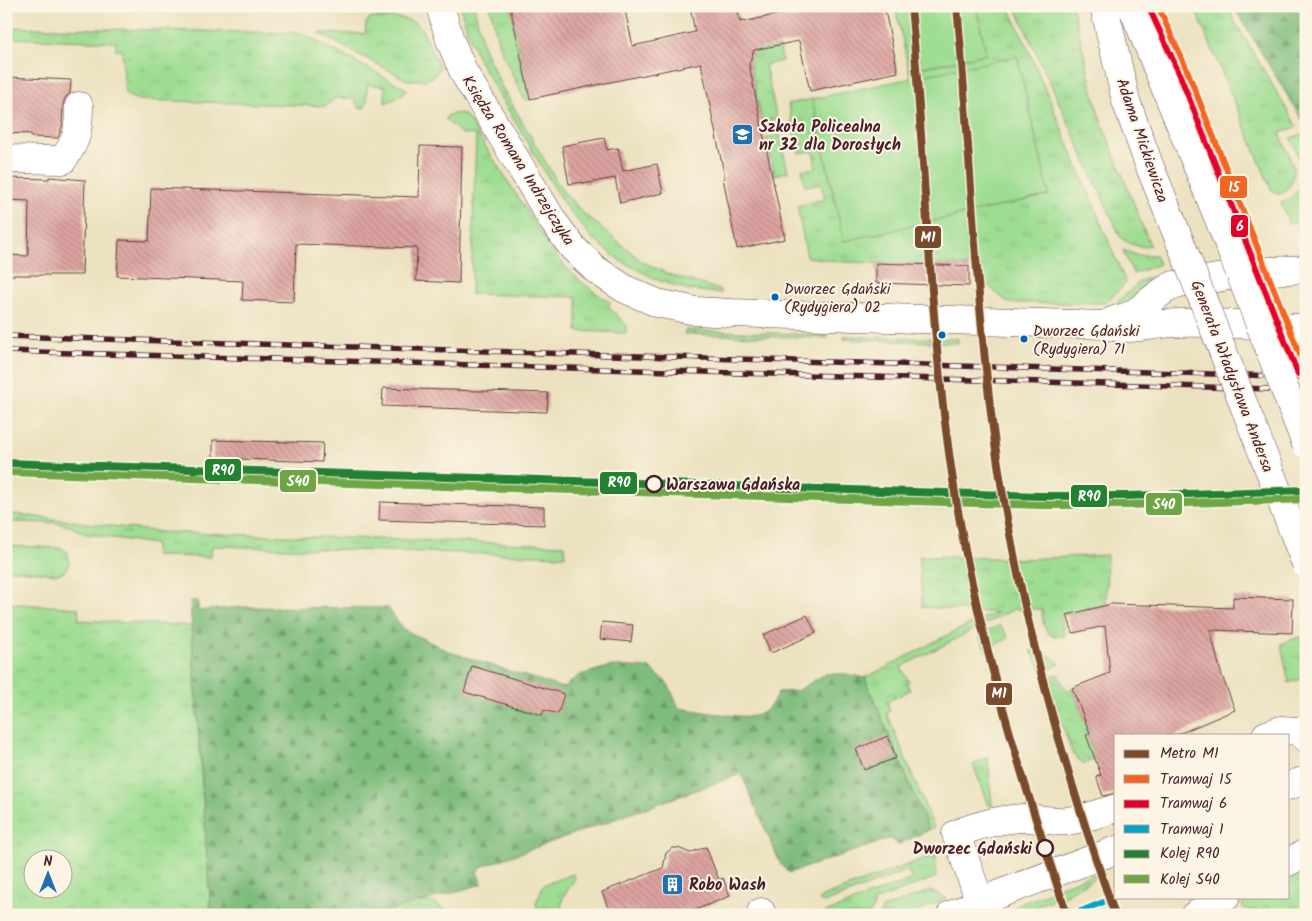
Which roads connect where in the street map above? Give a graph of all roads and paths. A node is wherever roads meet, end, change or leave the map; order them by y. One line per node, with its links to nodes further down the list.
1 (440, 6): 10 (main road, Księdza Romana Indrzejczyka)
2 (1104, 6): 6 (main road, Adama Mickiewicza)
3 (1132, 6): 12 (main road, bridge)
4 (79, 106): 5 (main road)
5 (6, 159)
6 (1181, 244): 13 (main road, Generała Władysława Andersa, bridge)
7 (1306, 269): 8 (main road, Księdza Romana Indrzejczyka)
8 (1156, 295): 9 (main road); 10 (main road, Księdza Romana Indrzejczyka)
9 (1175, 322): 10 (main road, Księdza Romana Indrzejczyka); 11 (main road, Księdza Romana Indrzejczyka)
10 (1106, 325)
11 (1306, 329)
12 (1306, 444)
13 (1306, 564)
14 (1269, 734): 15 (main road)
15 (1306, 738)
16 (1114, 809): 21 (main road)
17 (1114, 851): 21 (main road)
18 (1306, 852): 19 (main road)
19 (1290, 861)
20 (1224, 898): 23 (main road)
21 (987, 908): 22 (main road)
22 (951, 915)
23 (1195, 915)

